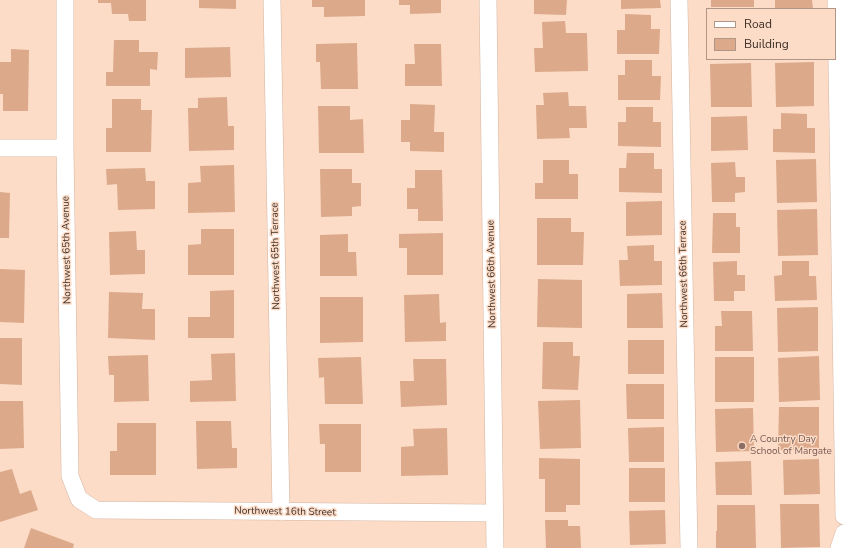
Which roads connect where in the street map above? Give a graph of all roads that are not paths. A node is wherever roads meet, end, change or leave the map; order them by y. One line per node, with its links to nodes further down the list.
1 (65, 0): 7 (street, Northwest 65th Avenue)
2 (272, 0): 9 (street, Northwest 65th Terrace)
3 (488, 0): 10 (street, Northwest 66th Avenue)
4 (679, 0): 14 (street, Northwest 66th Terrace)
5 (836, 0): 11 (street)
6 (0, 148): 7 (street)
7 (65, 148): 8 (street, Northwest 65th Avenue)
8 (79, 499): 9 (street, Northwest 16th Street)
9 (281, 512): 10 (street, Northwest 16th Street)
10 (494, 513): 13 (street, Northwest 66th Avenue)
11 (844, 516)
12 (844, 533): 15 (street)
13 (495, 548)
14 (689, 548)
15 (839, 548)

